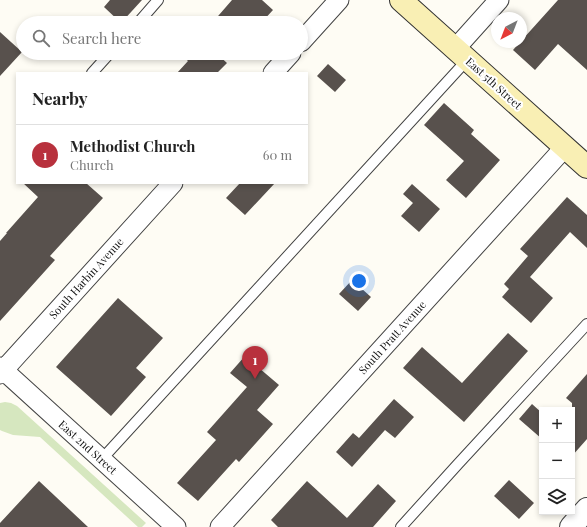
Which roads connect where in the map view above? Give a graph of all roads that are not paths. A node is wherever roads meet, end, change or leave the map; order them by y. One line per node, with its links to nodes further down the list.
1 (158, 0): 5 (lane)
2 (339, 0): 6 (street)
3 (401, 0): 7 (main road, East 5th Street)
4 (499, 0): 7 (street)
5 (144, 16)
6 (308, 34)
7 (461, 54): 12 (main road, East 5th Street); 17 (lane)
8 (104, 60): 10 (lane)
9 (284, 60): 11 (street)
10 (93, 72)
11 (273, 72)
12 (565, 147): 13 (main road, East 5th Street); 20 (street, South Pratt Avenue)
13 (587, 167)
14 (172, 184): 16 (street, South Harbin Avenue)
15 (587, 324): 21 (lane)
16 (1, 370): 17 (street, East 2nd Street)
17 (102, 459): 19 (street, East 2nd Street)
18 (587, 509): 22 (street)
19 (176, 527)
20 (220, 527)
21 (401, 527)
22 (571, 527)

